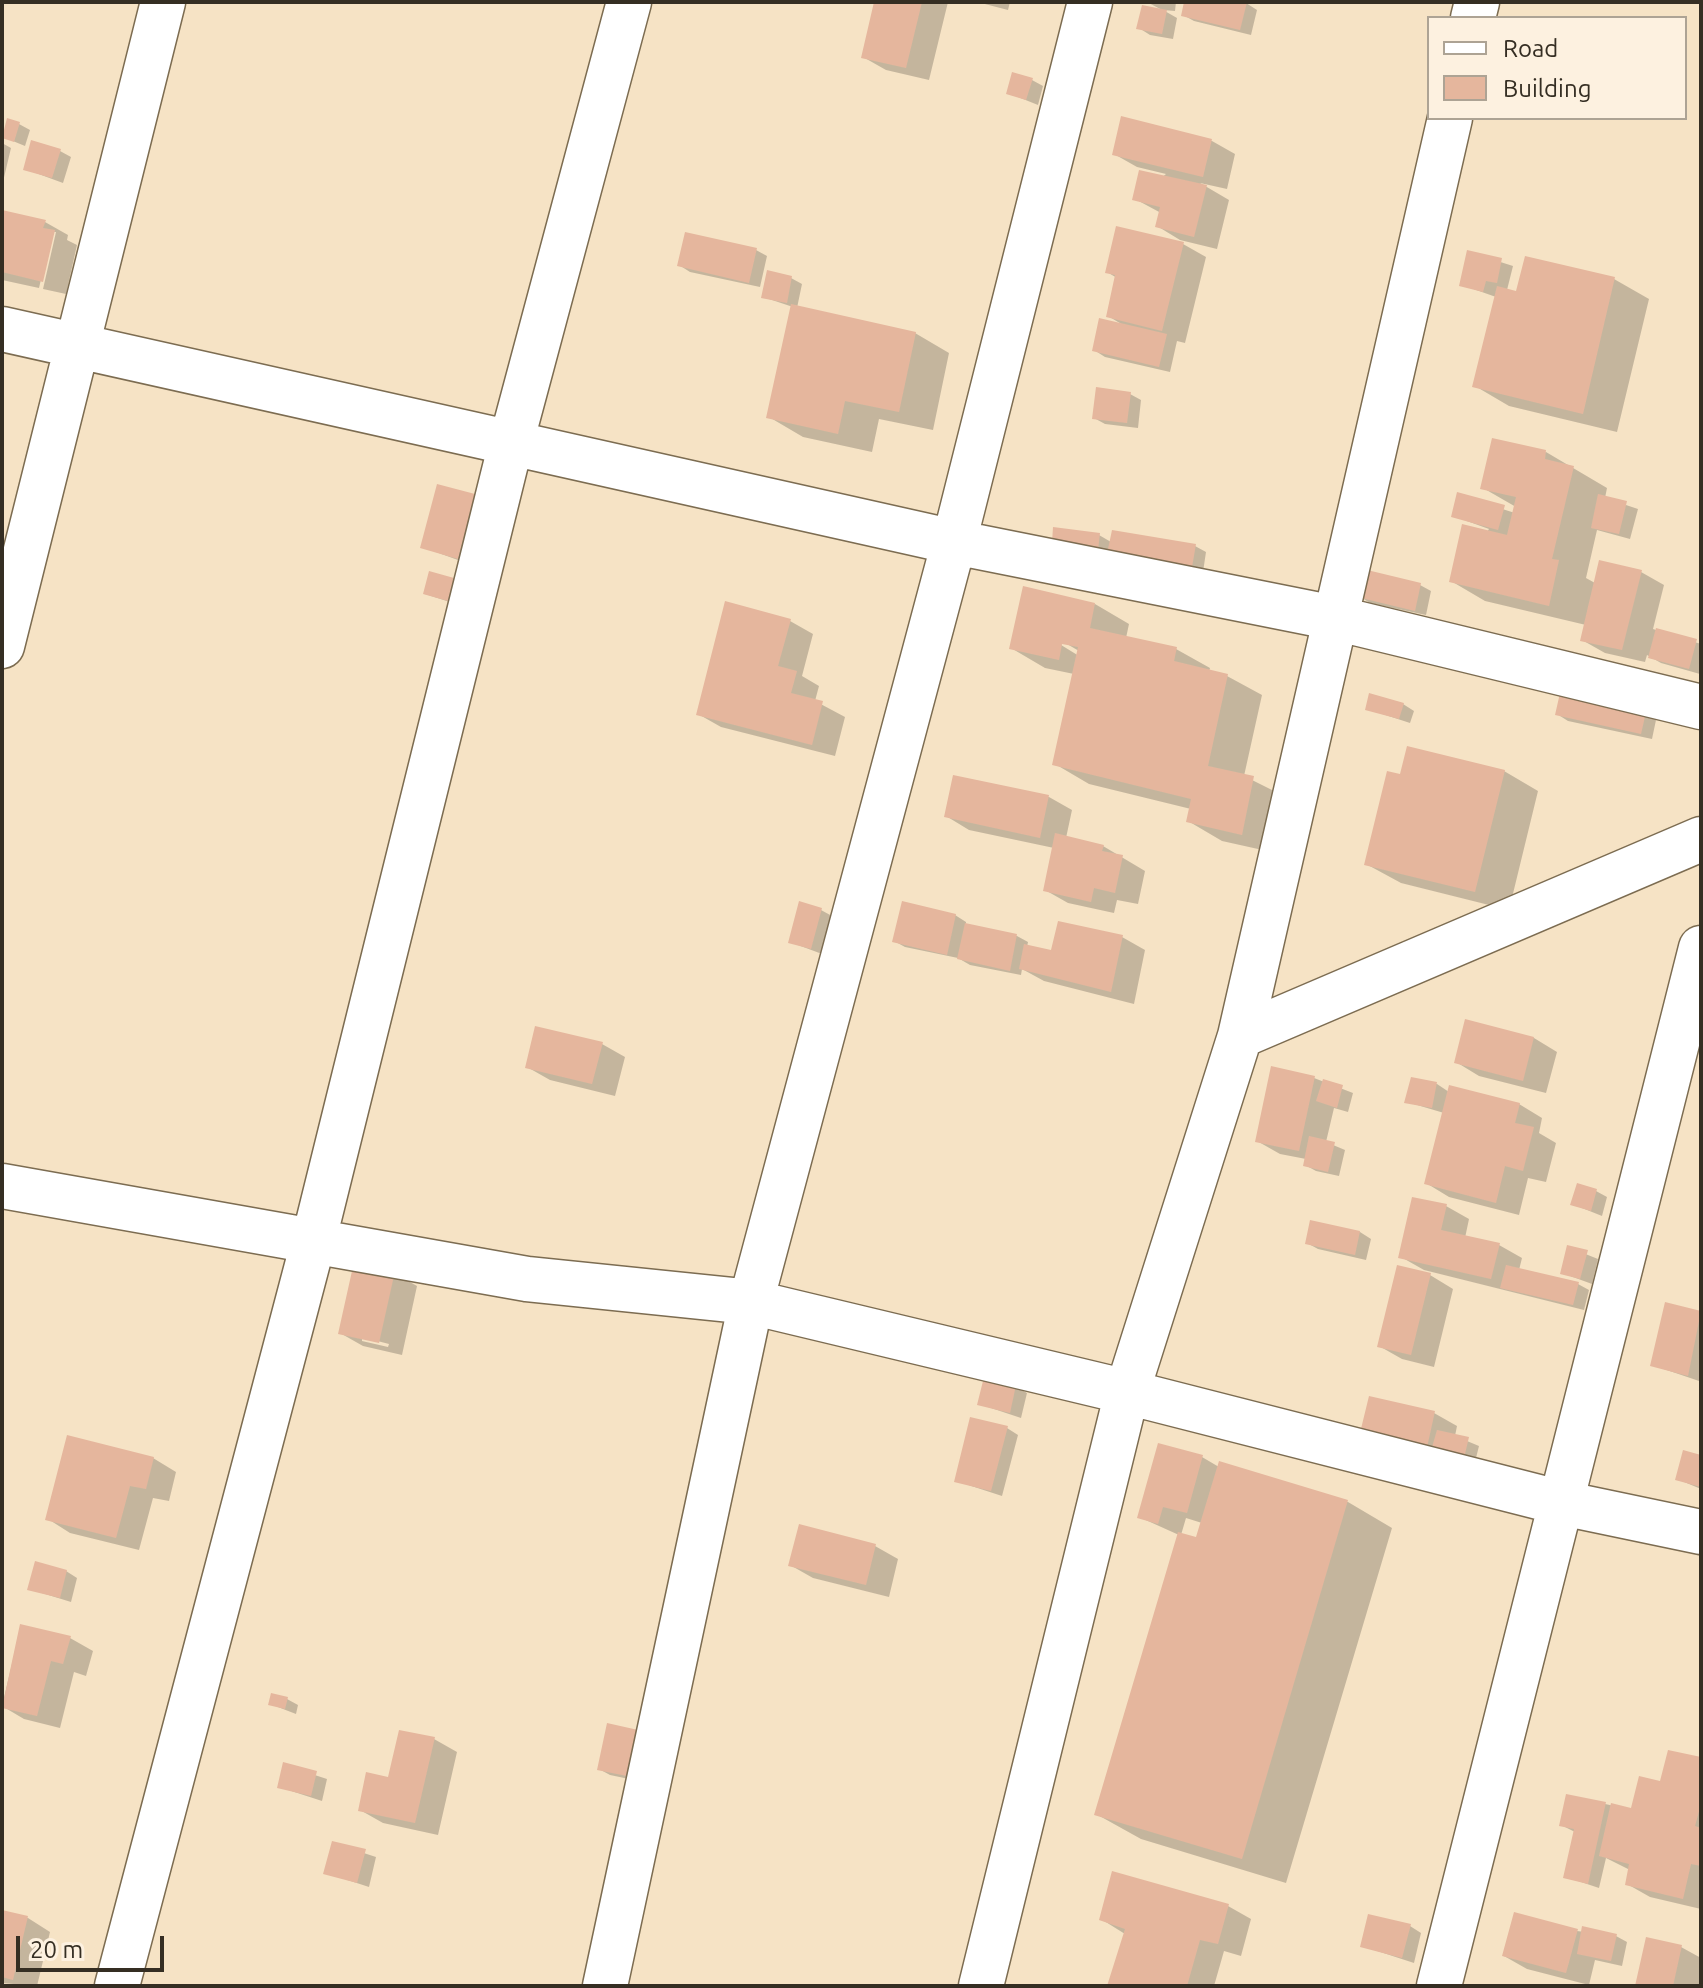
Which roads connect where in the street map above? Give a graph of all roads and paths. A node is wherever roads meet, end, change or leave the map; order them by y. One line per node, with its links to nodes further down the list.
1 (163, 2): 6 (street)
2 (629, 2): 7 (street)
3 (1090, 2): 8 (street)
4 (1450, 120): 9 (street)
5 (2, 329): 6 (street)
6 (78, 346): 7 (street); 10 (street)
7 (511, 443): 8 (street); 16 (street)
8 (954, 542): 9 (street); 17 (street)
9 (1335, 618): 11 (street); 14 (street)
10 (2, 646)
11 (1701, 707)
12 (1701, 839): 14 (street)
13 (1701, 948): 19 (street)
14 (1240, 1036): 18 (street)
15 (2, 1186): 16 (street)
16 (313, 1243): 17 (street); 21 (street)
17 (751, 1302): 18 (street); 22 (street)
18 (1127, 1392): 19 (street); 23 (street)
19 (1562, 1503): 20 (street); 24 (street)
20 (1701, 1532)
21 (117, 1986)
22 (605, 1986)
23 (981, 1986)
24 (1439, 1986)

